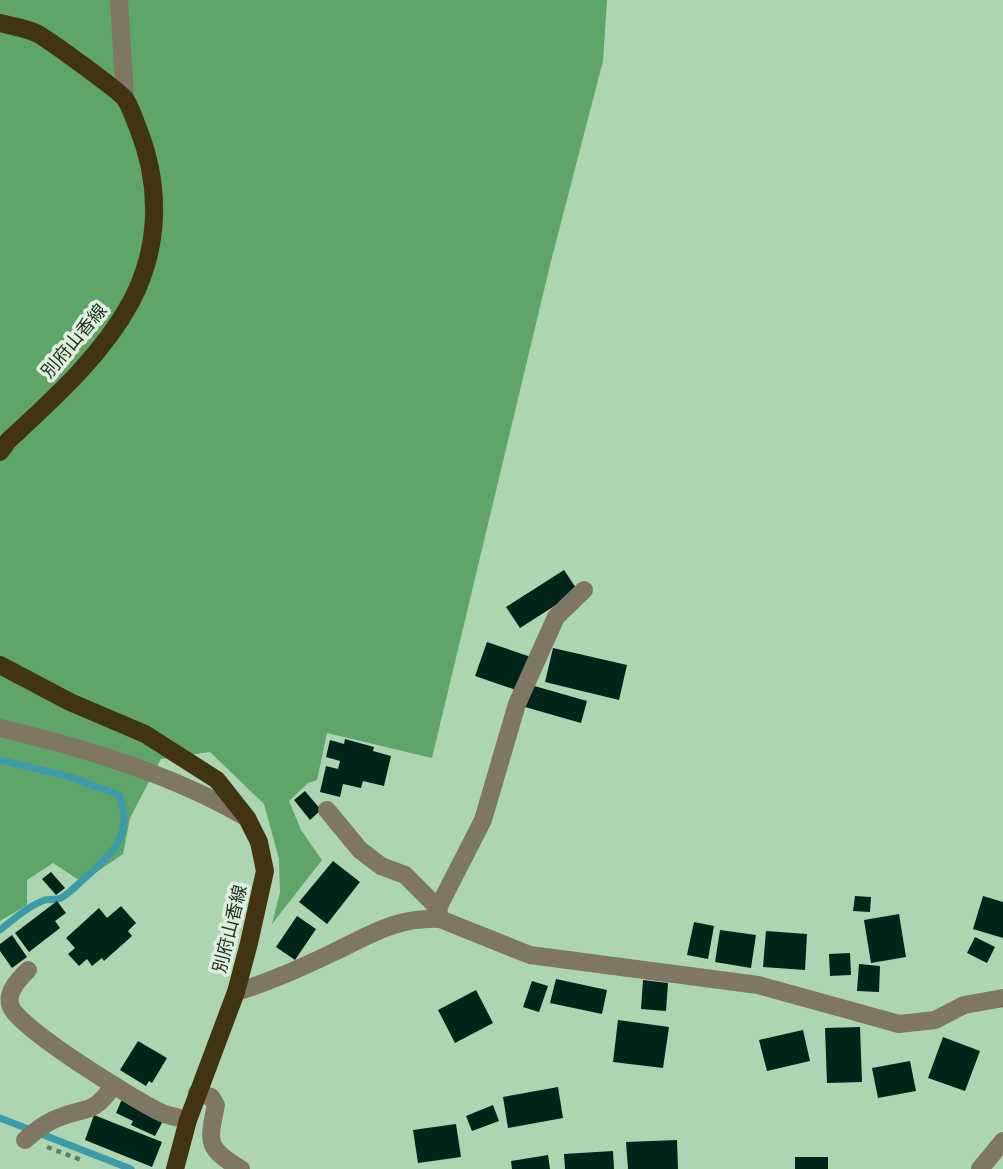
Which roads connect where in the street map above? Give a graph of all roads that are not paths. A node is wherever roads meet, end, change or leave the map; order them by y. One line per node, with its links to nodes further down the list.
1 (119, 0): 3 (street)
2 (0, 23): 3 (main road)
3 (125, 98): 4 (main road, 別府山香線)
4 (0, 452)
5 (584, 590): 10 (street)
6 (0, 666): 9 (main road, 別府山香線)
7 (0, 728): 9 (street)
8 (327, 810): 10 (street)
9 (247, 818): 12 (main road, 別府山香線)
10 (439, 913): 12 (street); 13 (street)
11 (28, 970): 14 (street)
12 (236, 992): 15 (main road, 別府山香線)
13 (1003, 998)
14 (113, 1086): 16 (street); 17 (street)
15 (197, 1093): 16 (main road, 別府山香線); 20 (street)
16 (188, 1120): 19 (main road, 別府山香線)
17 (25, 1140)
18 (1003, 1141): 21 (street)
19 (176, 1169)
20 (241, 1169)
21 (980, 1169)

